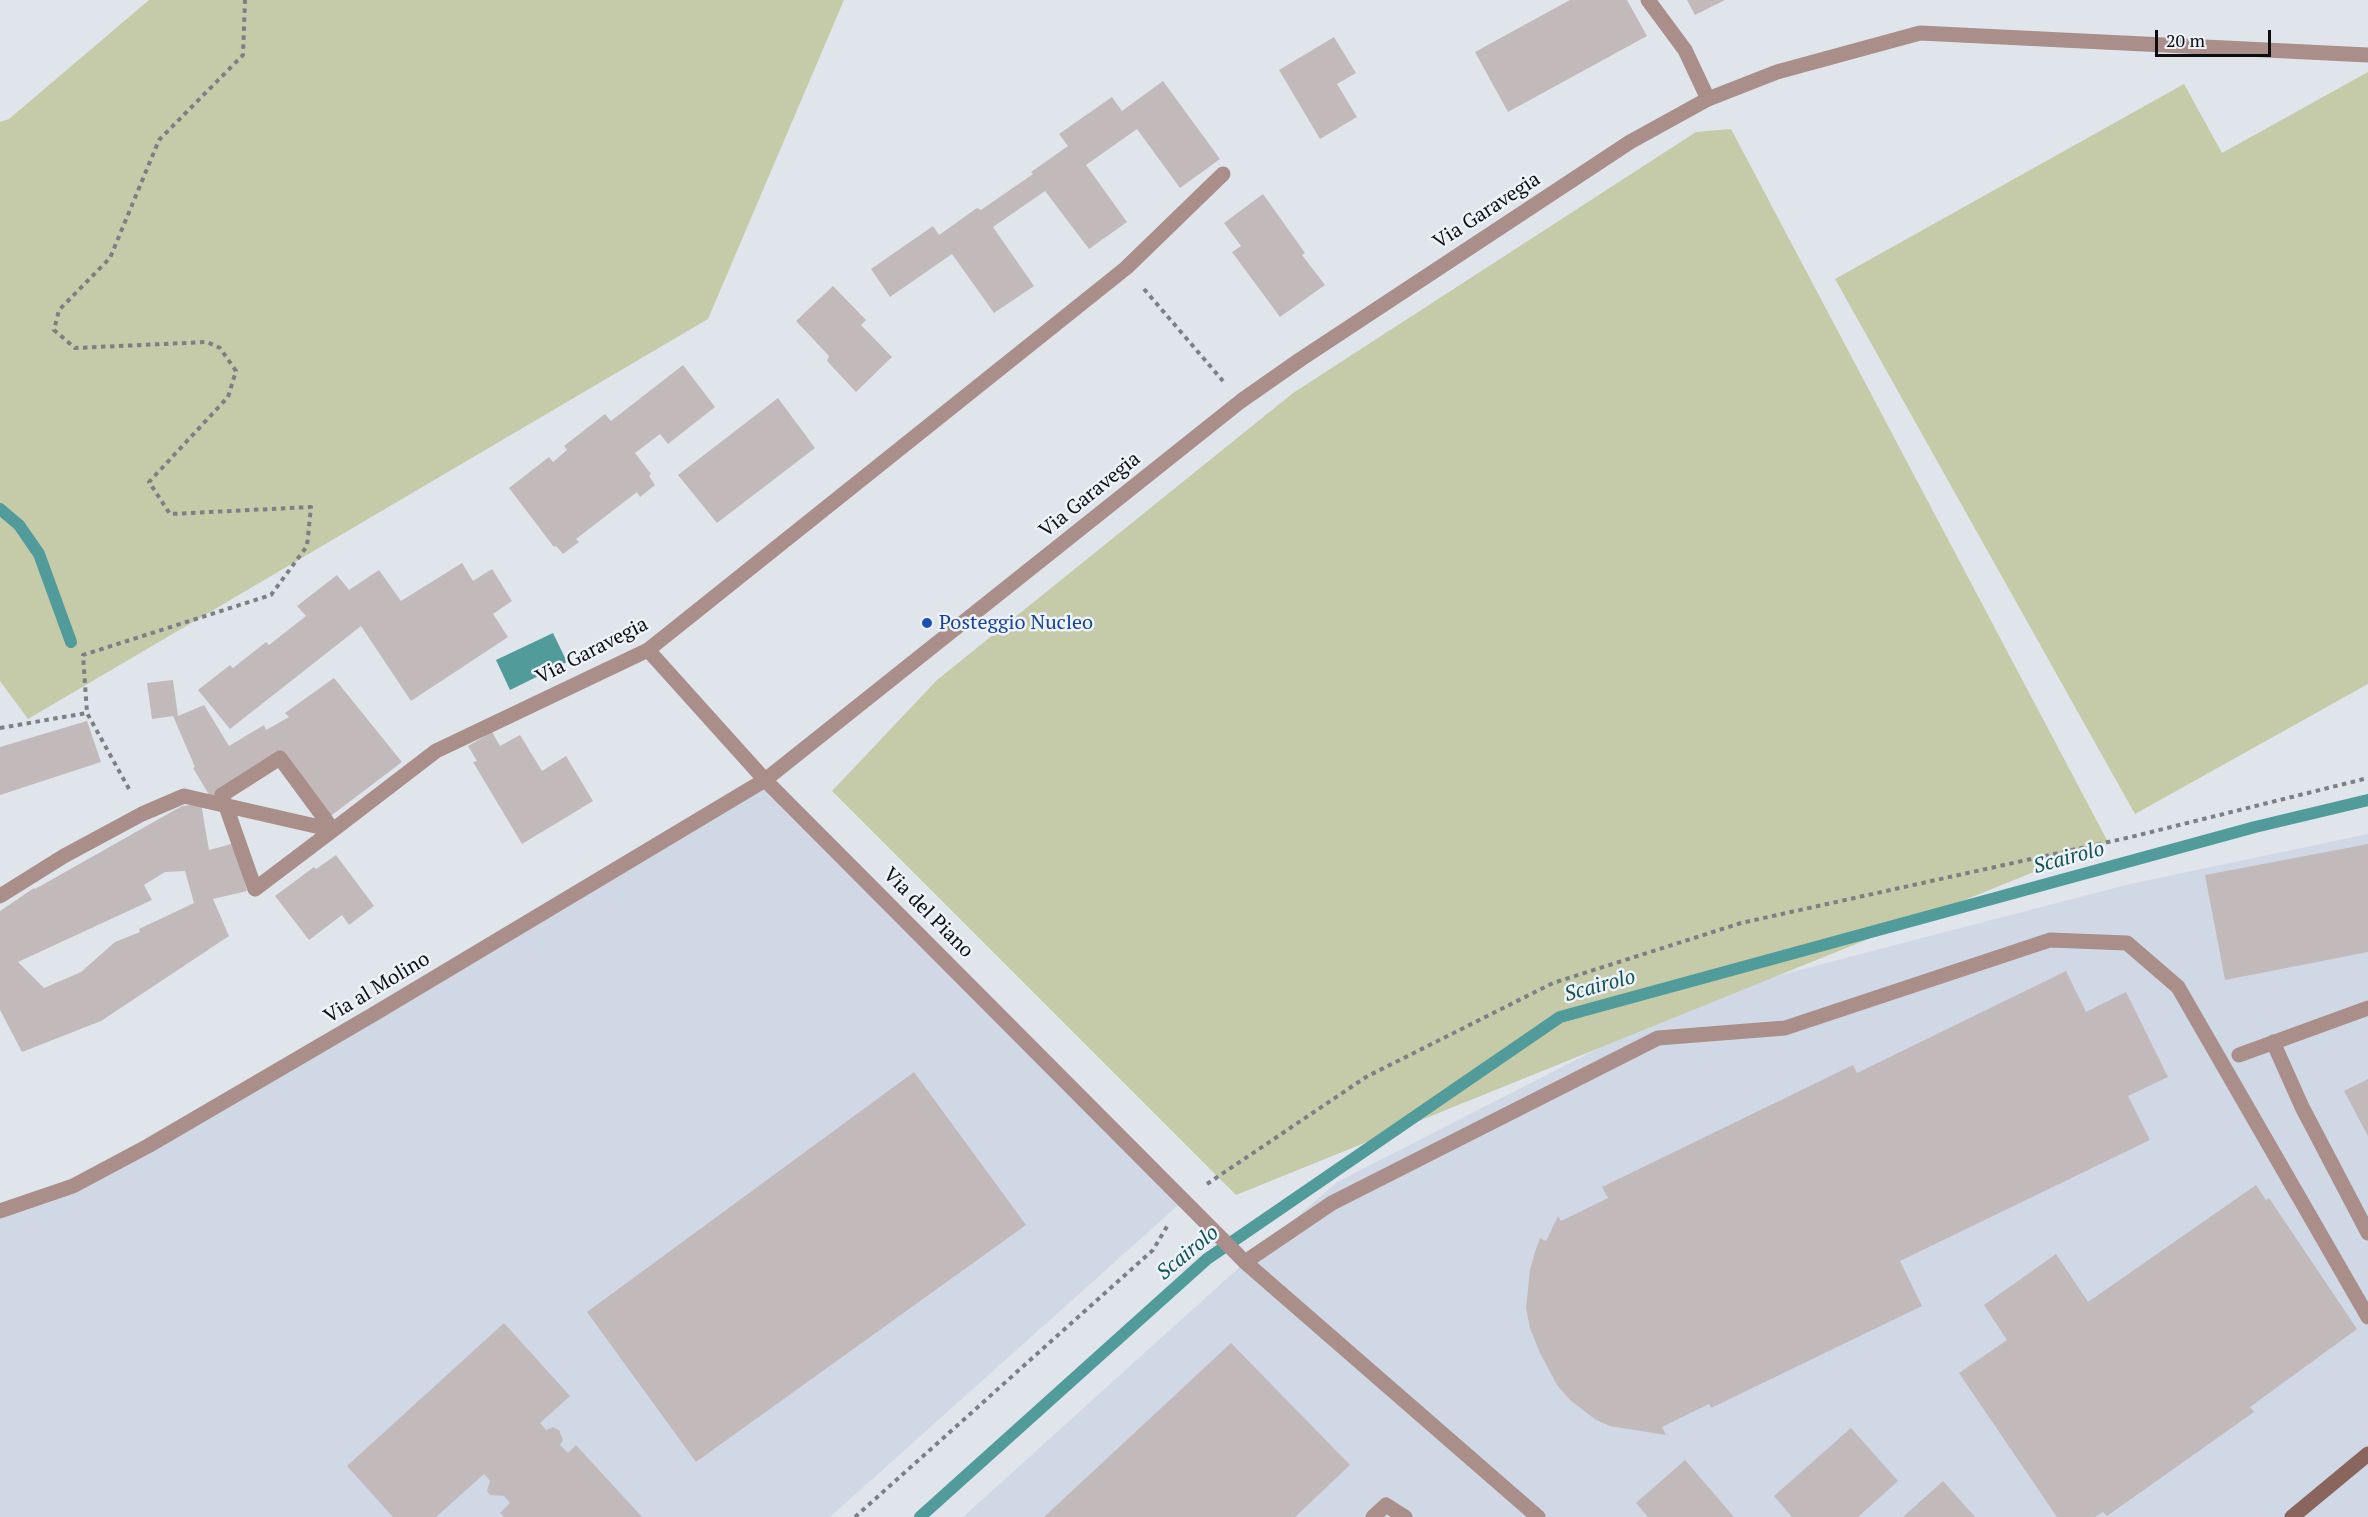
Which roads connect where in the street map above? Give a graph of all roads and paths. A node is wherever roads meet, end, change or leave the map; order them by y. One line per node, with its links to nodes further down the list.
1 (245, 0): 9 (path)
2 (1648, 0): 4 (street)
3 (2368, 55): 4 (street, Via Garavegia)
4 (1708, 99): 7 (street, Via Garavegia)
5 (1222, 174): 6 (street, Via Garavegia)
6 (1126, 268): 7 (path); 8 (street, Via Garavegia)
7 (1241, 401): 12 (street, Via Garavegia)
8 (648, 650): 12 (street, Via del Piano); 15 (street, Via Garavegia)
9 (87, 712): 10 (path); 14 (path)
10 (0, 728)
11 (2368, 778): 20 (path)
12 (765, 780): 20 (street, Via del Piano); 21 (street, Via al Molino)
13 (226, 806): 14 (street); 15 (street); 15 (street); 15 (street, Via Garavegia)
14 (142, 814): 16 (street)
15 (333, 830)
16 (0, 896)
17 (2368, 1008): 18 (street)
18 (2272, 1042): 19 (street); 22 (street)
19 (2239, 1056)
20 (1184, 1200): 23 (street, Via del Piano); 26 (path)
21 (0, 1211)
22 (2368, 1233)
23 (1245, 1262): 24 (street); 29 (street, Via del Piano)
24 (2368, 1317)
25 (2368, 1454): 30 (main road)
26 (855, 1517)
27 (1373, 1517): 28 (street)
28 (1405, 1517)
29 (1538, 1517)
30 (2292, 1517)

